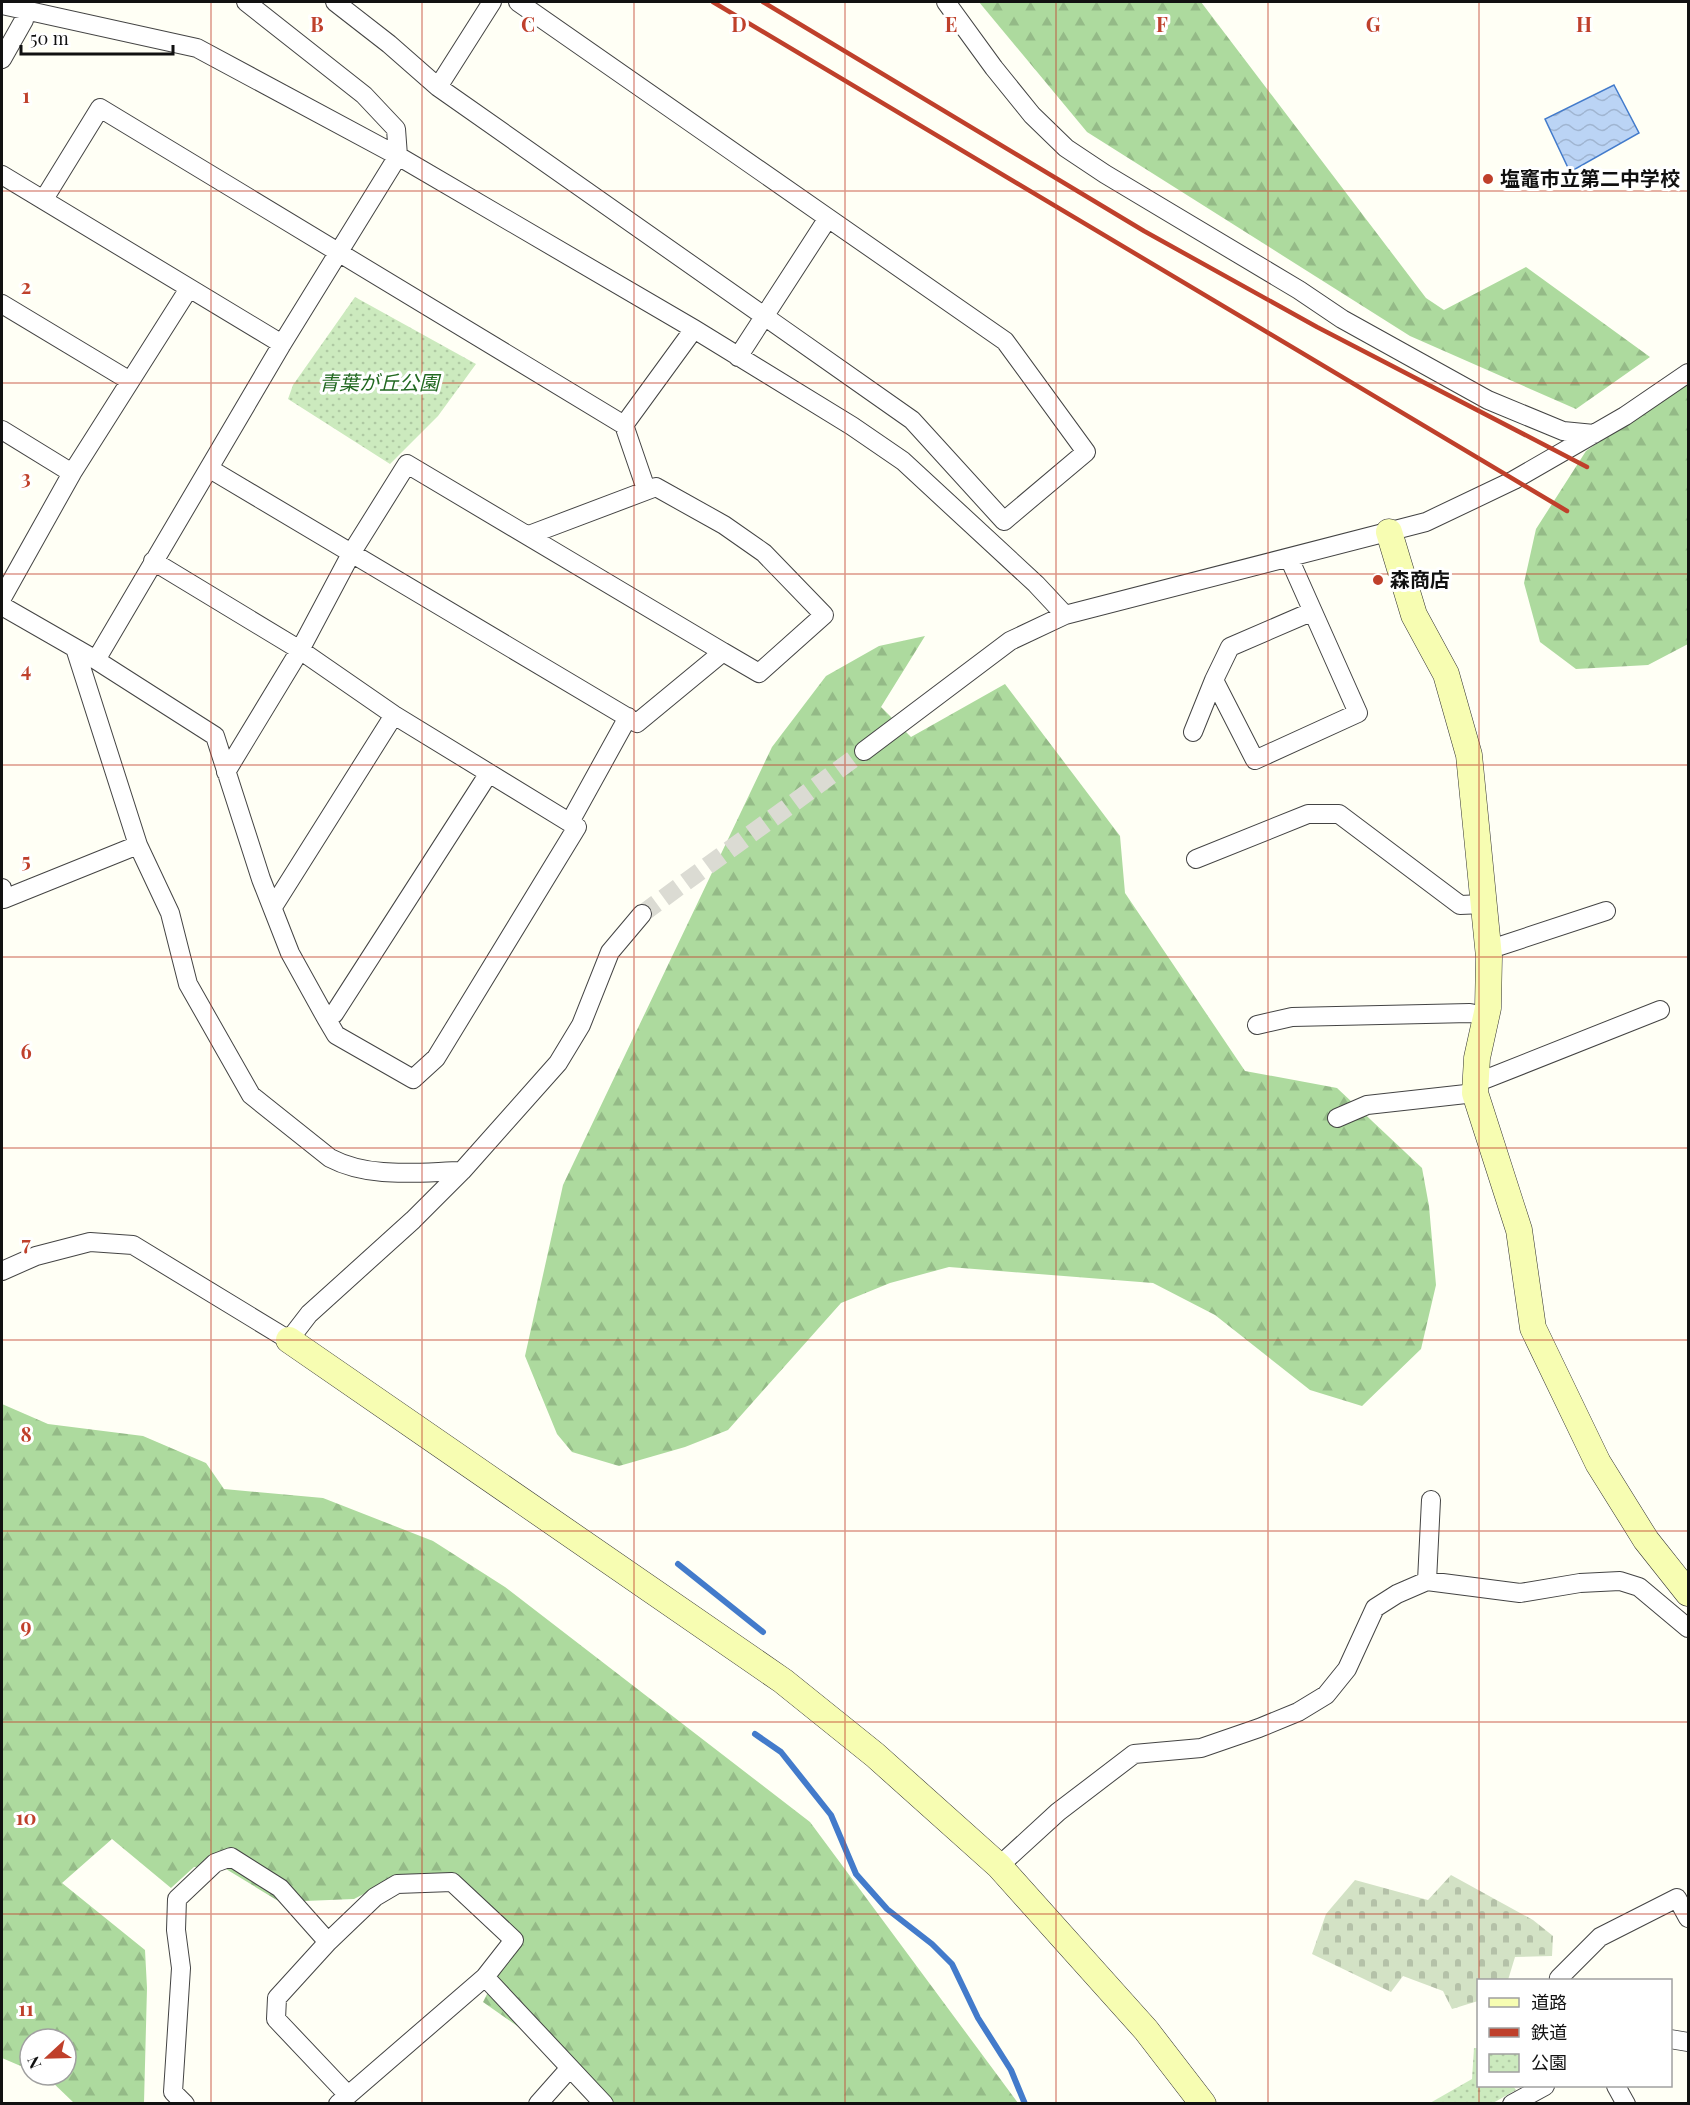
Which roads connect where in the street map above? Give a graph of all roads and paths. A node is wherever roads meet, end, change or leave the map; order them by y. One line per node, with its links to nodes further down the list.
1 (246, 2): 10 (street)
2 (335, 2): 9 (street)
3 (492, 2): 9 (street)
4 (518, 2): 13 (street)
5 (946, 2): 25 (street)
6 (2, 5): 7 (street)
7 (26, 9): 8 (street); 10 (street)
8 (2, 59)
9 (438, 87): 17 (street)
10 (398, 156): 14 (street); 18 (street)
11 (2, 174): 12 (street)
12 (44, 199): 14 (street); 15 (street)
13 (828, 218): 17 (street); 17 (street)
14 (338, 252): 19 (street); 23 (street)
15 (188, 290): 19 (street); 22 (street)
16 (2, 304): 22 (street)
17 (766, 317): 20 (street)
18 (694, 329): 20 (street); 23 (street)
19 (282, 344): 26 (street)
20 (738, 357): 37 (street)
21 (1689, 373): 25 (street)
22 (130, 381): 27 (street)
23 (624, 425): 28 (street)
24 (2, 430): 27 (street)
25 (1594, 434): 29 (street)
26 (210, 468): 31 (street); 33 (street)
27 (72, 473): 34 (street)
28 (646, 489): 30 (street); 40 (street)
29 (1389, 532): 32 (street); 53 (street)
30 (529, 535): 31 (street); 40 (street)
31 (352, 552): 39 (street); 44 (street)
32 (1289, 558): 36 (street); 37 (street)
33 (153, 561): 39 (street); 41 (street)
34 (2, 598)
35 (2, 606): 38 (street)
36 (1311, 612): 42 (street); 42 (street)
37 (1065, 615): 46 (street)
38 (75, 648): 41 (street); 50 (street)
39 (300, 650): 43 (street); 47 (street)
40 (723, 652): 44 (street)
41 (96, 660): 47 (street)
42 (1214, 680): 45 (street)
43 (394, 715): 48 (street); 54 (street)
44 (628, 717): 49 (street)
45 (1193, 732)
46 (864, 751)
47 (226, 772): 54 (street)
48 (489, 773): 49 (street); 60 (street)
49 (570, 822): 60 (street)
50 (138, 845): 52 (street); 64 (street)
51 (1196, 859): 53 (street)
52 (2, 888)
53 (1484, 904): 57 (street)
54 (273, 907): 60 (street)
55 (1606, 911): 57 (street)
56 (642, 914): 64 (street)
57 (1488, 947): 59 (street)
58 (1660, 1010): 62 (street)
59 (1486, 1016): 61 (street); 62 (street)
60 (326, 1018)
61 (1257, 1025)
62 (1475, 1085): 63 (street); 69 (street)
63 (1337, 1118)
64 (462, 1171): 66 (street)
65 (2, 1271): 66 (street)
66 (289, 1340): 71 (street)
67 (1431, 1500): 68 (street)
68 (1427, 1581): 70 (street); 71 (street)
69 (1689, 1593)
70 (1689, 1629)
71 (999, 1866): 85 (street)
72 (1689, 1918): 75 (street)
73 (328, 1942): 74 (street); 81 (street); 82 (street)
74 (485, 1977): 78 (street); 81 (street)
75 (1560, 1979)
76 (1672, 2039): 77 (street)
77 (1689, 2042)
78 (569, 2069): 83 (street); 84 (street)
79 (1541, 2087): 86 (street)
80 (1617, 2087): 87 (street)
81 (343, 2099)
82 (185, 2103)
83 (538, 2103)
84 (604, 2103)
85 (1203, 2103)
86 (1512, 2103)
87 (1626, 2103)

